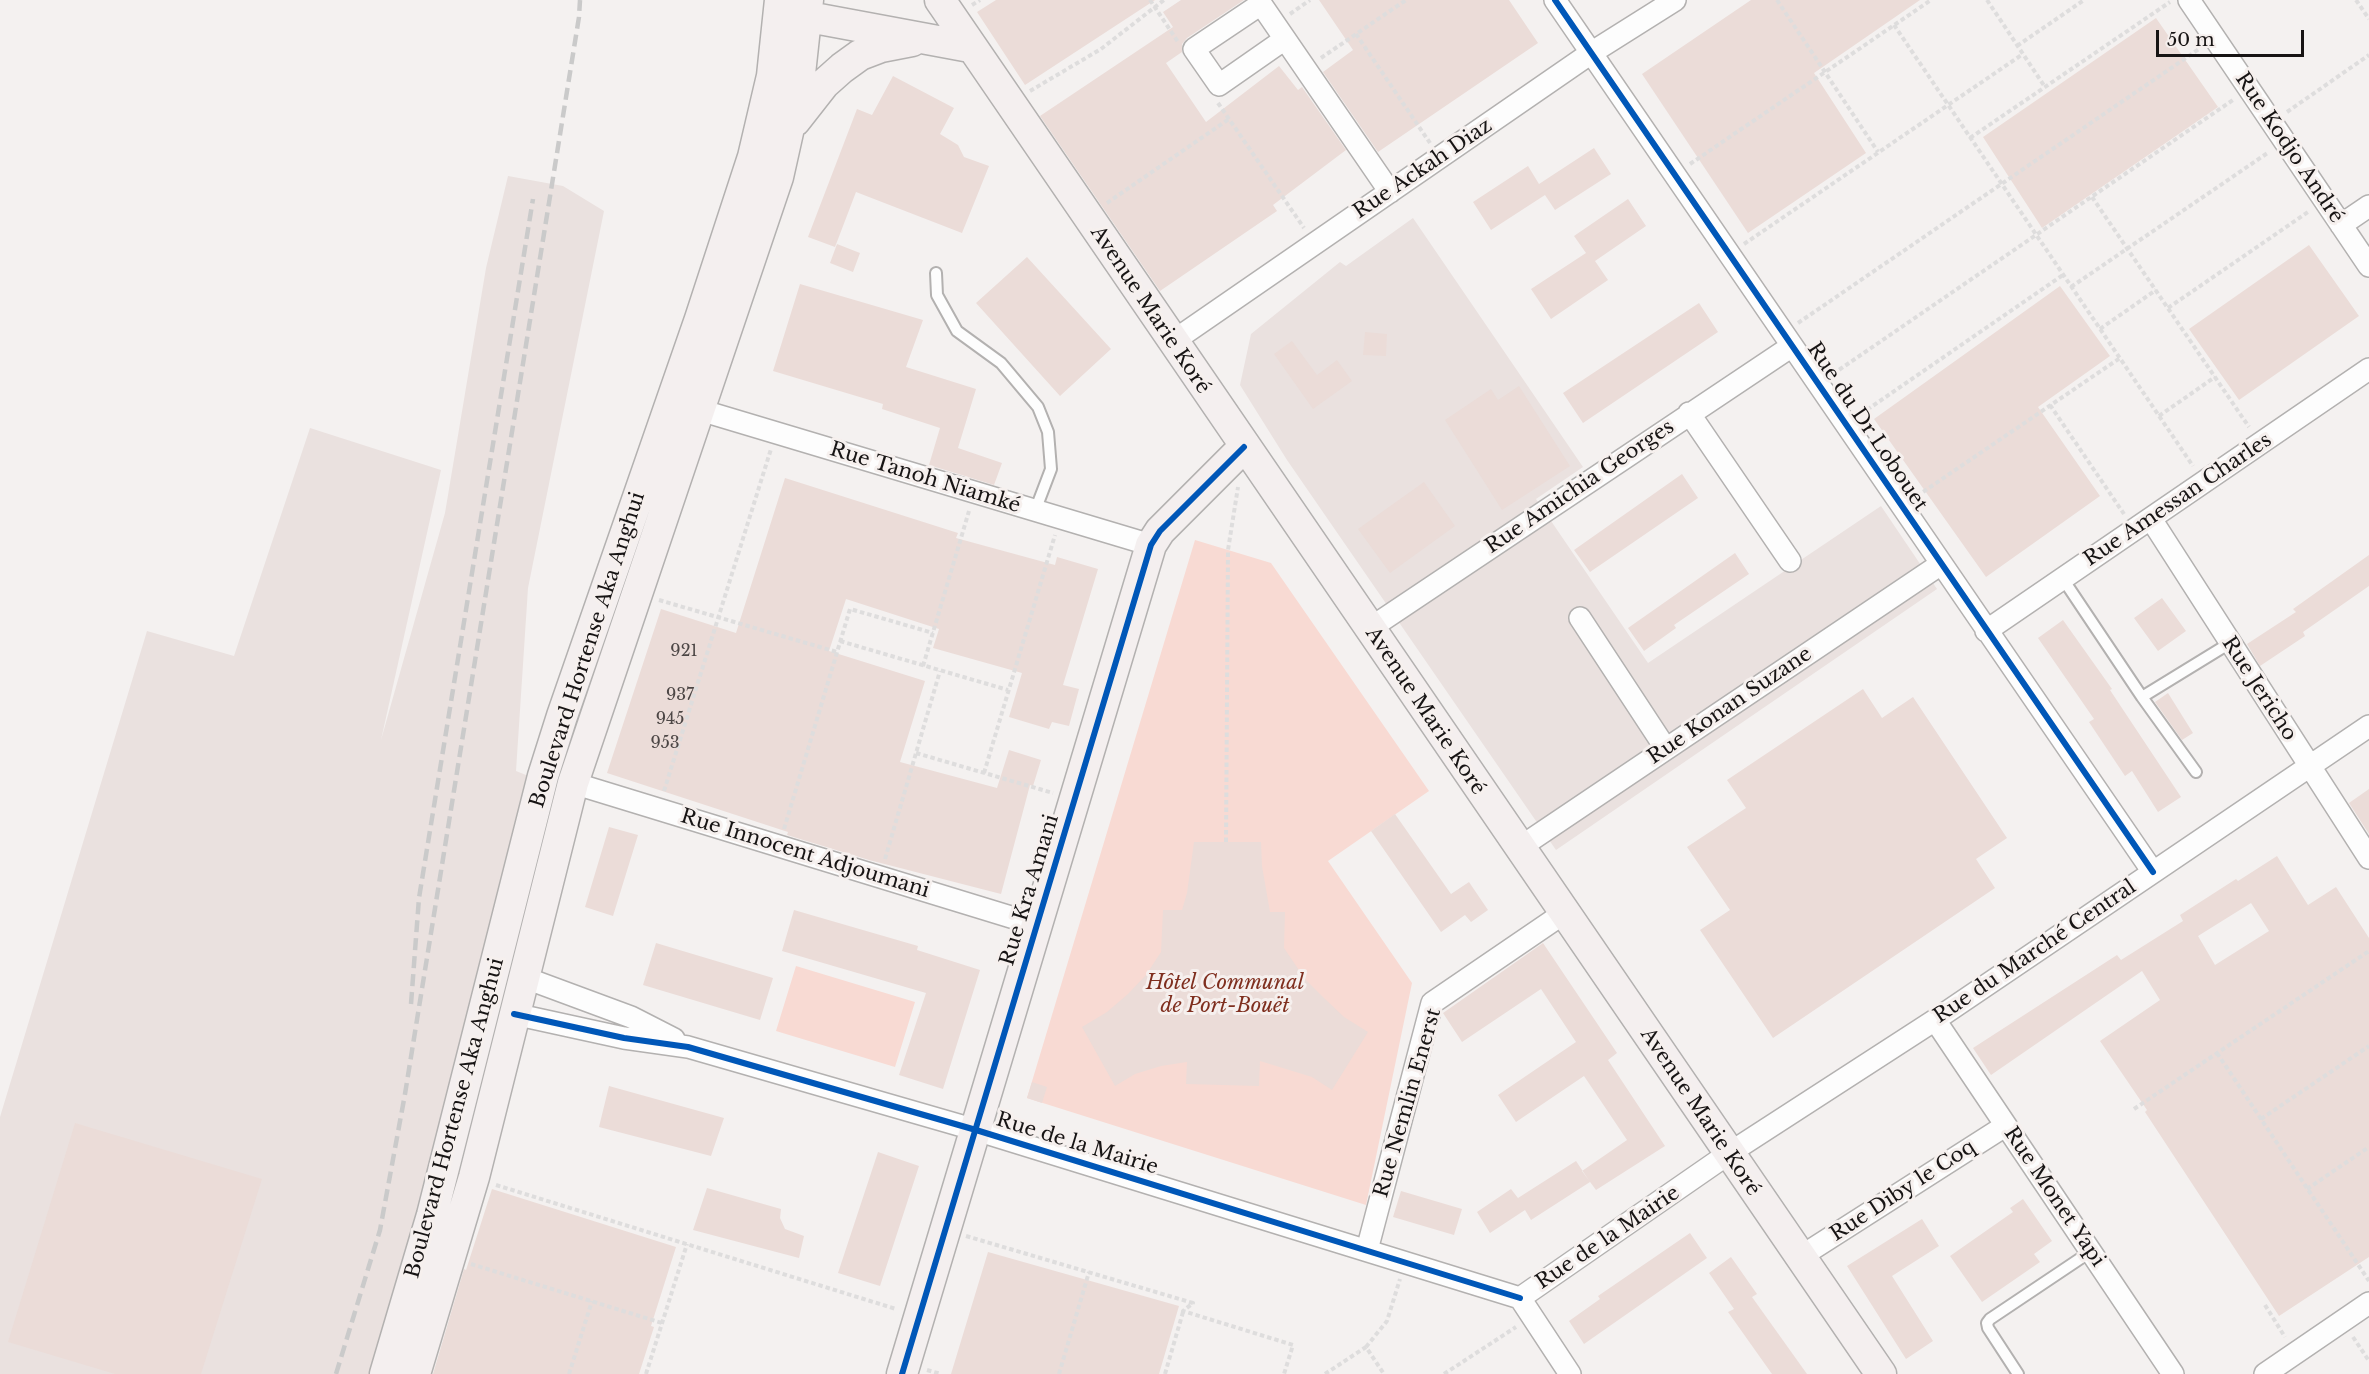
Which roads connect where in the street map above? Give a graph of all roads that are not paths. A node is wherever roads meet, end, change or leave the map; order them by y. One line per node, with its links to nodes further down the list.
1 (940, 0): 8 (main road, Avenue Marie Koré)
2 (1555, 0): 9 (street, Rue du Dr Lobouet)
3 (1675, 0): 9 (street, Rue Ackah Diaz)
4 (2189, 0): 13 (street, Rue Kodjo André)
5 (794, 7): 6 (main road); 10 (main road, Boulevard Hortense Aka Anghui); 55 (main road, Boulevard Hortense Aka Anghui)
6 (926, 39): 8 (main road); 10 (main road)
7 (1285, 39): 7 (street); 11 (street)
8 (970, 47): 17 (main road, Avenue Marie Koré)
9 (1591, 54): 11 (street, Rue Ackah Diaz); 16 (street, Rue du Dr Lobouet)
10 (791, 125): 19 (main road, Boulevard Hortense Aka Anghui)
11 (1390, 192): 17 (street, Rue Ackah Diaz)
12 (2369, 206): 13 (street)
13 (2341, 225): 14 (street, Rue Kodjo André)
14 (2369, 266)
15 (936, 273): 22 (lane)
16 (1787, 339): 20 (street, Rue Amichia Georges); 26 (street, Rue du Dr Lobouet)
17 (1172, 342): 21 (main road, Avenue Marie Koré)
18 (2369, 369): 23 (street, Rue Amessan Charles)
19 (700, 410): 22 (street, Rue Tanoh Niamké); 37 (main road, Boulevard Hortense Aka Anghui)
20 (1689, 413): 25 (street); 29 (street, Rue Amichia Georges)
21 (1244, 447): 24 (main road, Rue Kra Amani); 29 (main road, Avenue Marie Koré)
22 (1035, 511): 24 (street, Rue Tanoh Niamké)
23 (2143, 524): 27 (street, Rue Amessan Charles); 31 (street, Rue Jericho)
24 (1151, 545): 42 (main road, Rue Kra Amani)
25 (1790, 561)
26 (1941, 564): 30 (street, Rue du Dr Lobouet); 34 (street, Rue Konan Suzane)
27 (2063, 579): 30 (street, Rue Amessan Charles); 32 (lane)
28 (1580, 618): 34 (street)
29 (1369, 628): 38 (main road, Avenue Marie Koré)
30 (1986, 631): 40 (street, Rue du Dr Lobouet)
31 (2230, 643): 32 (lane); 35 (street, Rue Jericho)
32 (2142, 697): 36 (lane)
33 (2369, 726): 35 (street, Rue du Marché Central)
34 (1666, 749): 38 (street, Rue Konan Suzane)
35 (2310, 768): 39 (street, Rue Jericho); 40 (street, Rue du Marché Central)
36 (2196, 772)
37 (573, 783): 42 (street, Rue Innocent Adjoumani); 43 (main road, Boulevard Hortense Aka Anghui)
38 (1519, 848): 41 (main road, Avenue Marie Koré)
39 (2369, 858)
40 (2153, 872): 45 (street, Rue du Marché Central)
41 (1563, 913): 49 (main road, Avenue Marie Koré); 50 (street, Rue Nemlin Enerst)
42 (1037, 925): 48 (main road, Rue Kra Amani)
43 (523, 977): 44 (main road, Boulevard Hortense Aka Anghui); 46 (street, Rue de la Mairie)
44 (514, 1014): 46 (street, Rue de la Mairie); 56 (main road, Boulevard Hortense Aka Anghui)
45 (1935, 1020): 47 (street, Rue Monet Yapi); 49 (street, Rue du Marché Central)
46 (688, 1047): 48 (street, Rue de la Mairie)
47 (2005, 1125): 51 (street, Rue Monet Yapi); 52 (street, Rue Diby le Coq)
48 (976, 1130): 50 (street, Rue de la Mairie); 57 (main road, Rue Kra Amani)
49 (1728, 1154): 52 (main road, Avenue Marie Koré); 53 (street, Rue de la Mairie)
50 (1367, 1250): 53 (street, Rue de la Mairie)
51 (2090, 1252): 60 (lane); 61 (street, Rue Monet Yapi)
52 (1800, 1257): 59 (main road, Avenue Marie Koré)
53 (1520, 1298): 58 (street)
54 (2369, 1303): 62 (street)
55 (385, 1374)
56 (415, 1374)
57 (902, 1374)
58 (1570, 1374)
59 (1881, 1374)
60 (2018, 1374)
61 (2173, 1374)
62 (2265, 1374)

